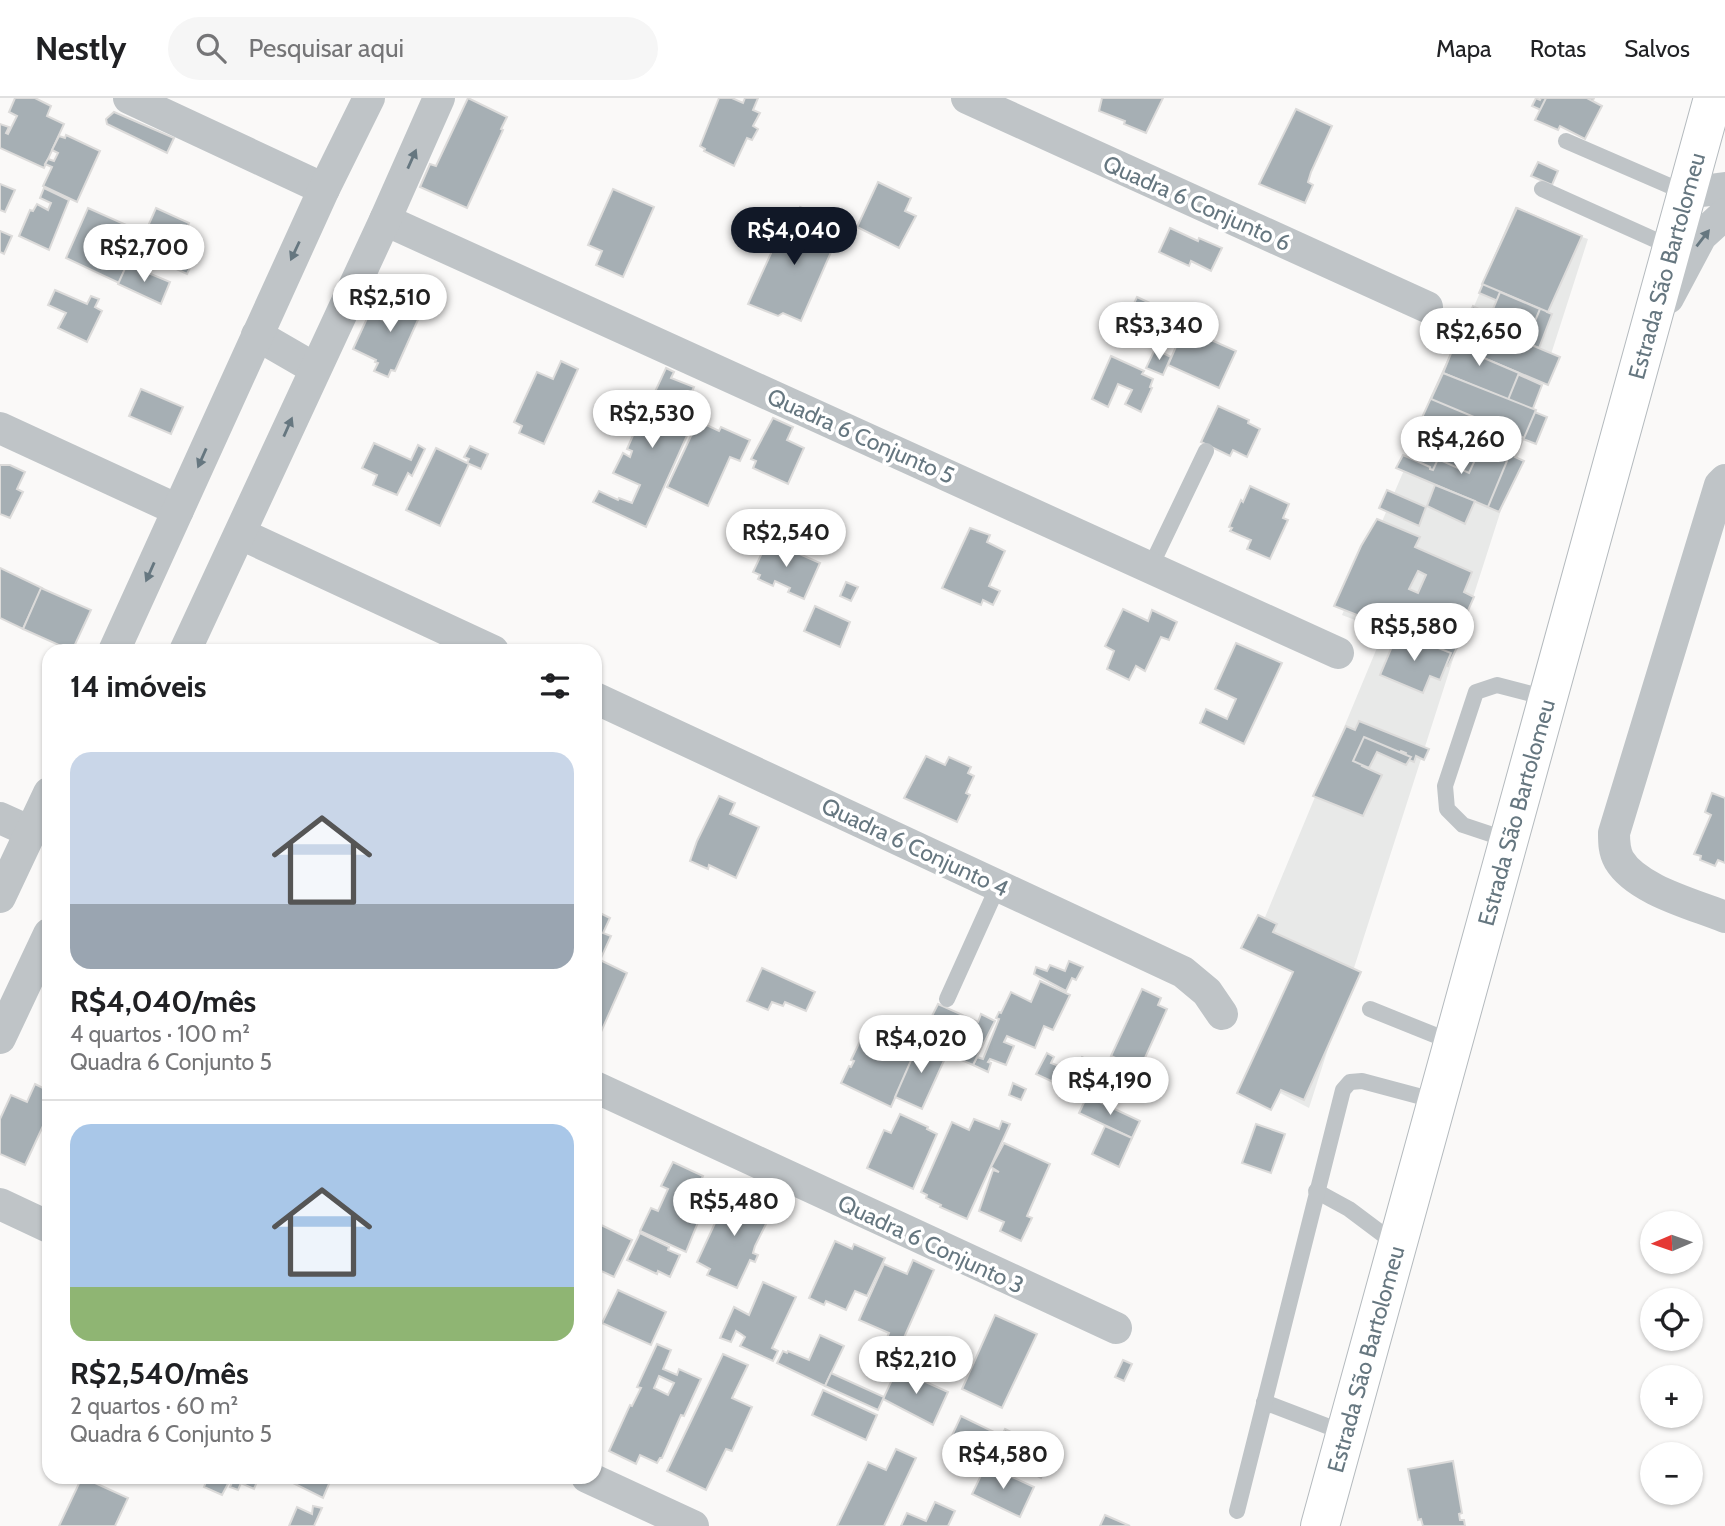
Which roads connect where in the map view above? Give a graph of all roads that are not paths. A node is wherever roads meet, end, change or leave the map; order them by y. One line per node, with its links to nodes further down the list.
1 (129, 98): 8 (street)
2 (369, 98): 8 (street)
3 (439, 98): 12 (street, one-way to 3)
4 (967, 98): 14 (street, Quadra 6 Conjunto 6)
5 (1713, 107): 10 (street, Estrada São Bartolomeu)
6 (1566, 141): 10 (lane)
7 (1725, 188): 10 (street)
8 (324, 189): 15 (street, one-way to 15)
9 (1542, 189): 13 (lane)
10 (1686, 193): 13 (street, Estrada São Bartolomeu)
11 (1725, 214): 16 (street, one-way to 11)
12 (385, 220): 17 (street); 23 (street, Quadra 6 Conjunto 5)
13 (1671, 247): 16 (street, Estrada São Bartolomeu)
14 (1427, 307)
15 (257, 335): 17 (street); 21 (street, one-way to 21)
16 (1645, 340): 28 (street, Estrada São Bartolomeu)
17 (314, 368): 22 (street, one-way to 17)
18 (0, 428): 21 (street)
19 (1206, 451): 23 (lane)
20 (1723, 482): 36 (street)
21 (178, 510): 24 (street, one-way to 24)
22 (241, 534): 25 (street); 26 (street)
23 (1150, 568): 27 (street, Quadra 6 Conjunto 5)
24 (117, 644)
25 (187, 644)
26 (478, 644)
27 (1338, 653)
28 (1547, 698): 33 (street, Estrada São Bartolomeu); 33 (lane)
29 (602, 701): 34 (street, Quadra 6 Conjunto 4)
30 (42, 808): 32 (street)
31 (0, 818): 32 (street)
32 (31, 832): 35 (street)
33 (1508, 840): 42 (street, Estrada São Bartolomeu)
34 (998, 886): 38 (lane); 40 (street, Quadra 6 Conjunto 4)
35 (0, 897)
36 (1725, 917)
37 (42, 947): 41 (street)
38 (947, 999)
39 (1370, 1009): 42 (lane)
40 (1222, 1014)
41 (4, 1018)
42 (1453, 1042): 44 (street, Estrada São Bartolomeu)
43 (602, 1090): 49 (street, Quadra 6 Conjunto 3)
44 (1437, 1101): 45 (lane); 48 (street, Estrada São Bartolomeu)
45 (1316, 1191): 48 (lane); 50 (lane)
46 (0, 1204): 47 (street)
47 (42, 1224)
48 (1397, 1245): 51 (street, Estrada São Bartolomeu)
49 (1116, 1328)
50 (1264, 1402): 51 (lane); 53 (lane)
51 (1345, 1433): 55 (street, Estrada São Bartolomeu)
52 (602, 1484): 54 (street)
53 (1237, 1511)
54 (693, 1526)
55 (1320, 1526)

